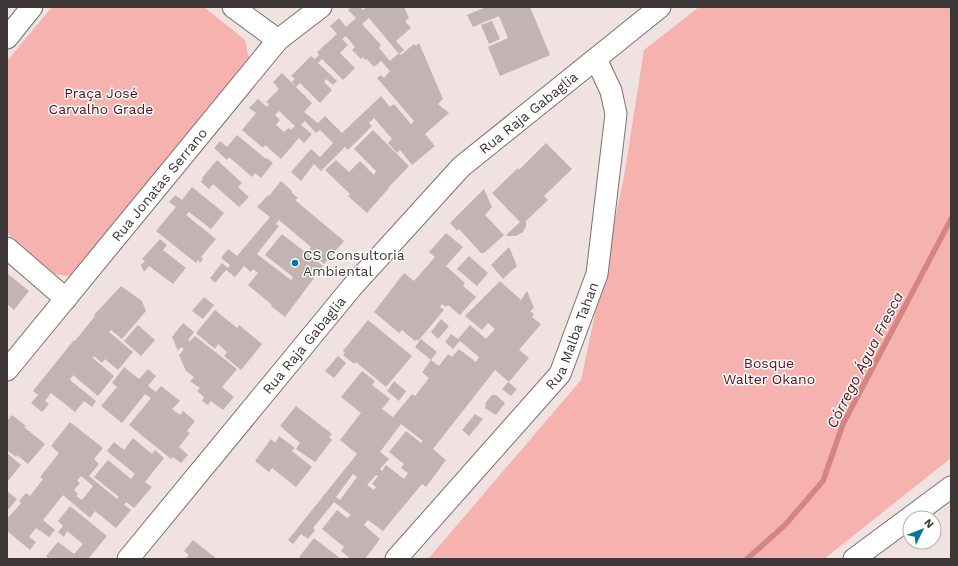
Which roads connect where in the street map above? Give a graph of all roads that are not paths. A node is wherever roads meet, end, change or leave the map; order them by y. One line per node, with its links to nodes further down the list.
1 (32, 7): 5 (street)
2 (233, 7): 6 (street)
3 (321, 7): 6 (street, Rua Jonatas Serrano)
4 (660, 7): 7 (street, Rua Raja Gabaglia)
5 (7, 38)
6 (278, 40): 9 (street, Rua Jonatas Serrano)
7 (596, 59): 12 (street, Rua Raja Gabaglia); 13 (street, Rua Malba Tahan)
8 (7, 248): 9 (street)
9 (66, 299): 10 (street, Rua Jonatas Serrano)
10 (7, 370)
11 (951, 487): 14 (street)
12 (128, 559)
13 (396, 559)
14 (854, 559)

